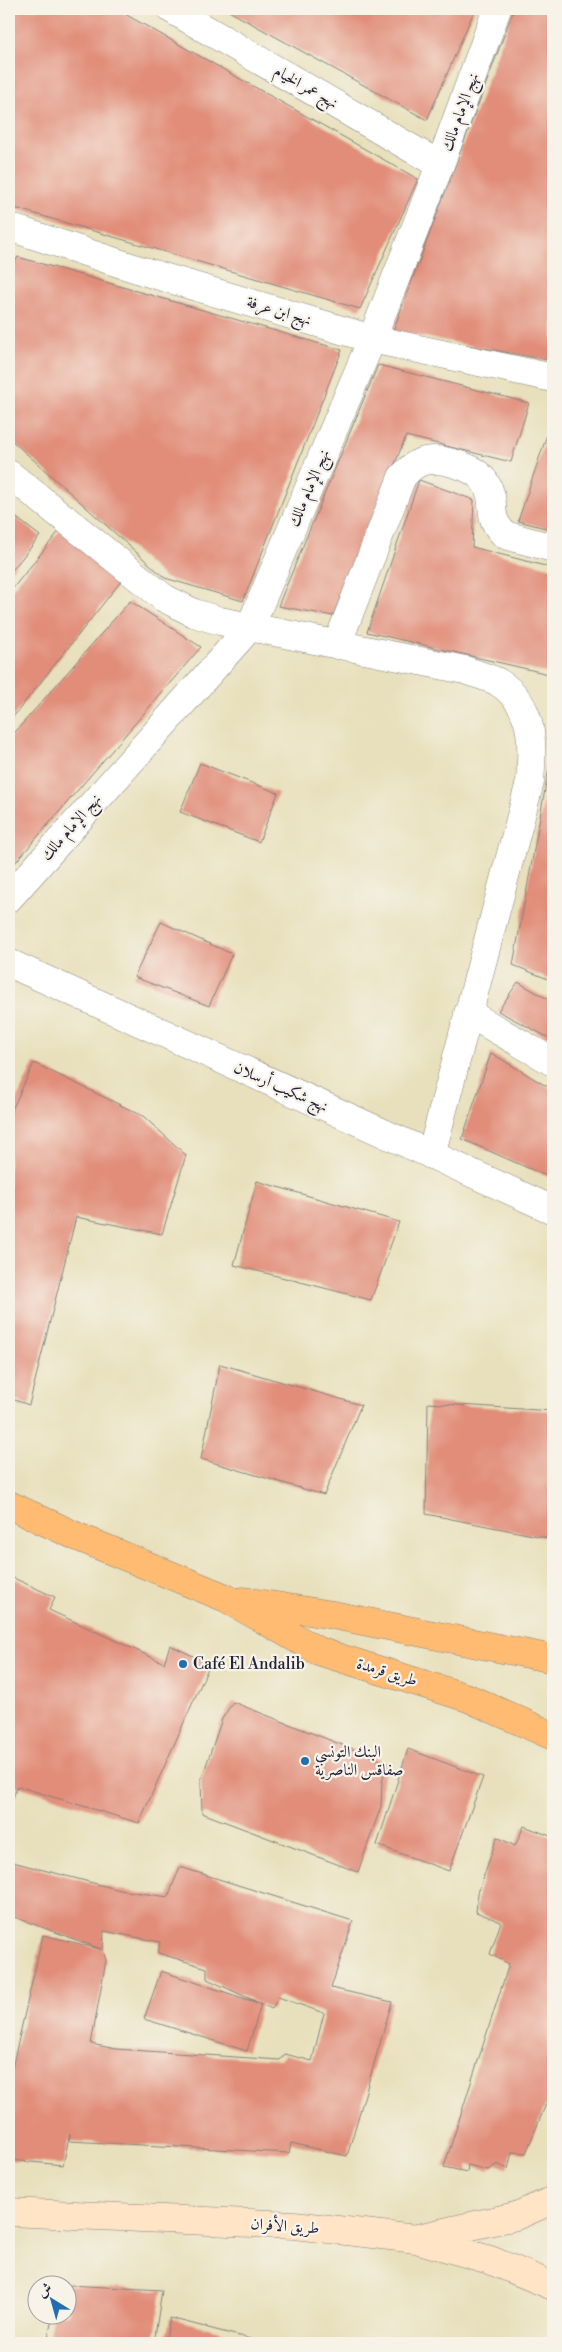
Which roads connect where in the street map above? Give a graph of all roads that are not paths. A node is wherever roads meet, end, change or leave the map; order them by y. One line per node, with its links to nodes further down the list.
1 (171, 9): 3 (street, نهج عمر الخيام)
2 (497, 9): 3 (street, نهج الإمام مالك)
3 (440, 164): 5 (street, نهج الإمام مالك)
4 (9, 227): 5 (street, نهج ابن عرفة)
5 (372, 339): 6 (street, نهج ابن عرفة); 9 (street, نهج الإمام مالك)
6 (553, 378)
7 (9, 474): 9 (street)
8 (553, 548): 10 (street)
9 (250, 627): 10 (street); 11 (street, نهج الإمام مالك)
10 (337, 644): 13 (street)
11 (9, 898)
12 (9, 963): 15 (street, نهج شكيب أرسلان)
13 (468, 1013): 14 (street); 15 (street)
14 (553, 1062)
15 (431, 1155): 16 (street, نهج شكيب أرسلان)
16 (553, 1210)
17 (9, 1505): 18 (main road, طريق قرمدة)
18 (226, 1598): 19 (main road, طريق قرمدة); 20 (main road, طريق قرمدة)
19 (553, 1659)
20 (553, 1736)
21 (553, 2200): 23 (main road)
22 (9, 2212): 23 (main road, طريق الأفران)
23 (416, 2239): 24 (main road, طريق الأفران)
24 (553, 2286)

